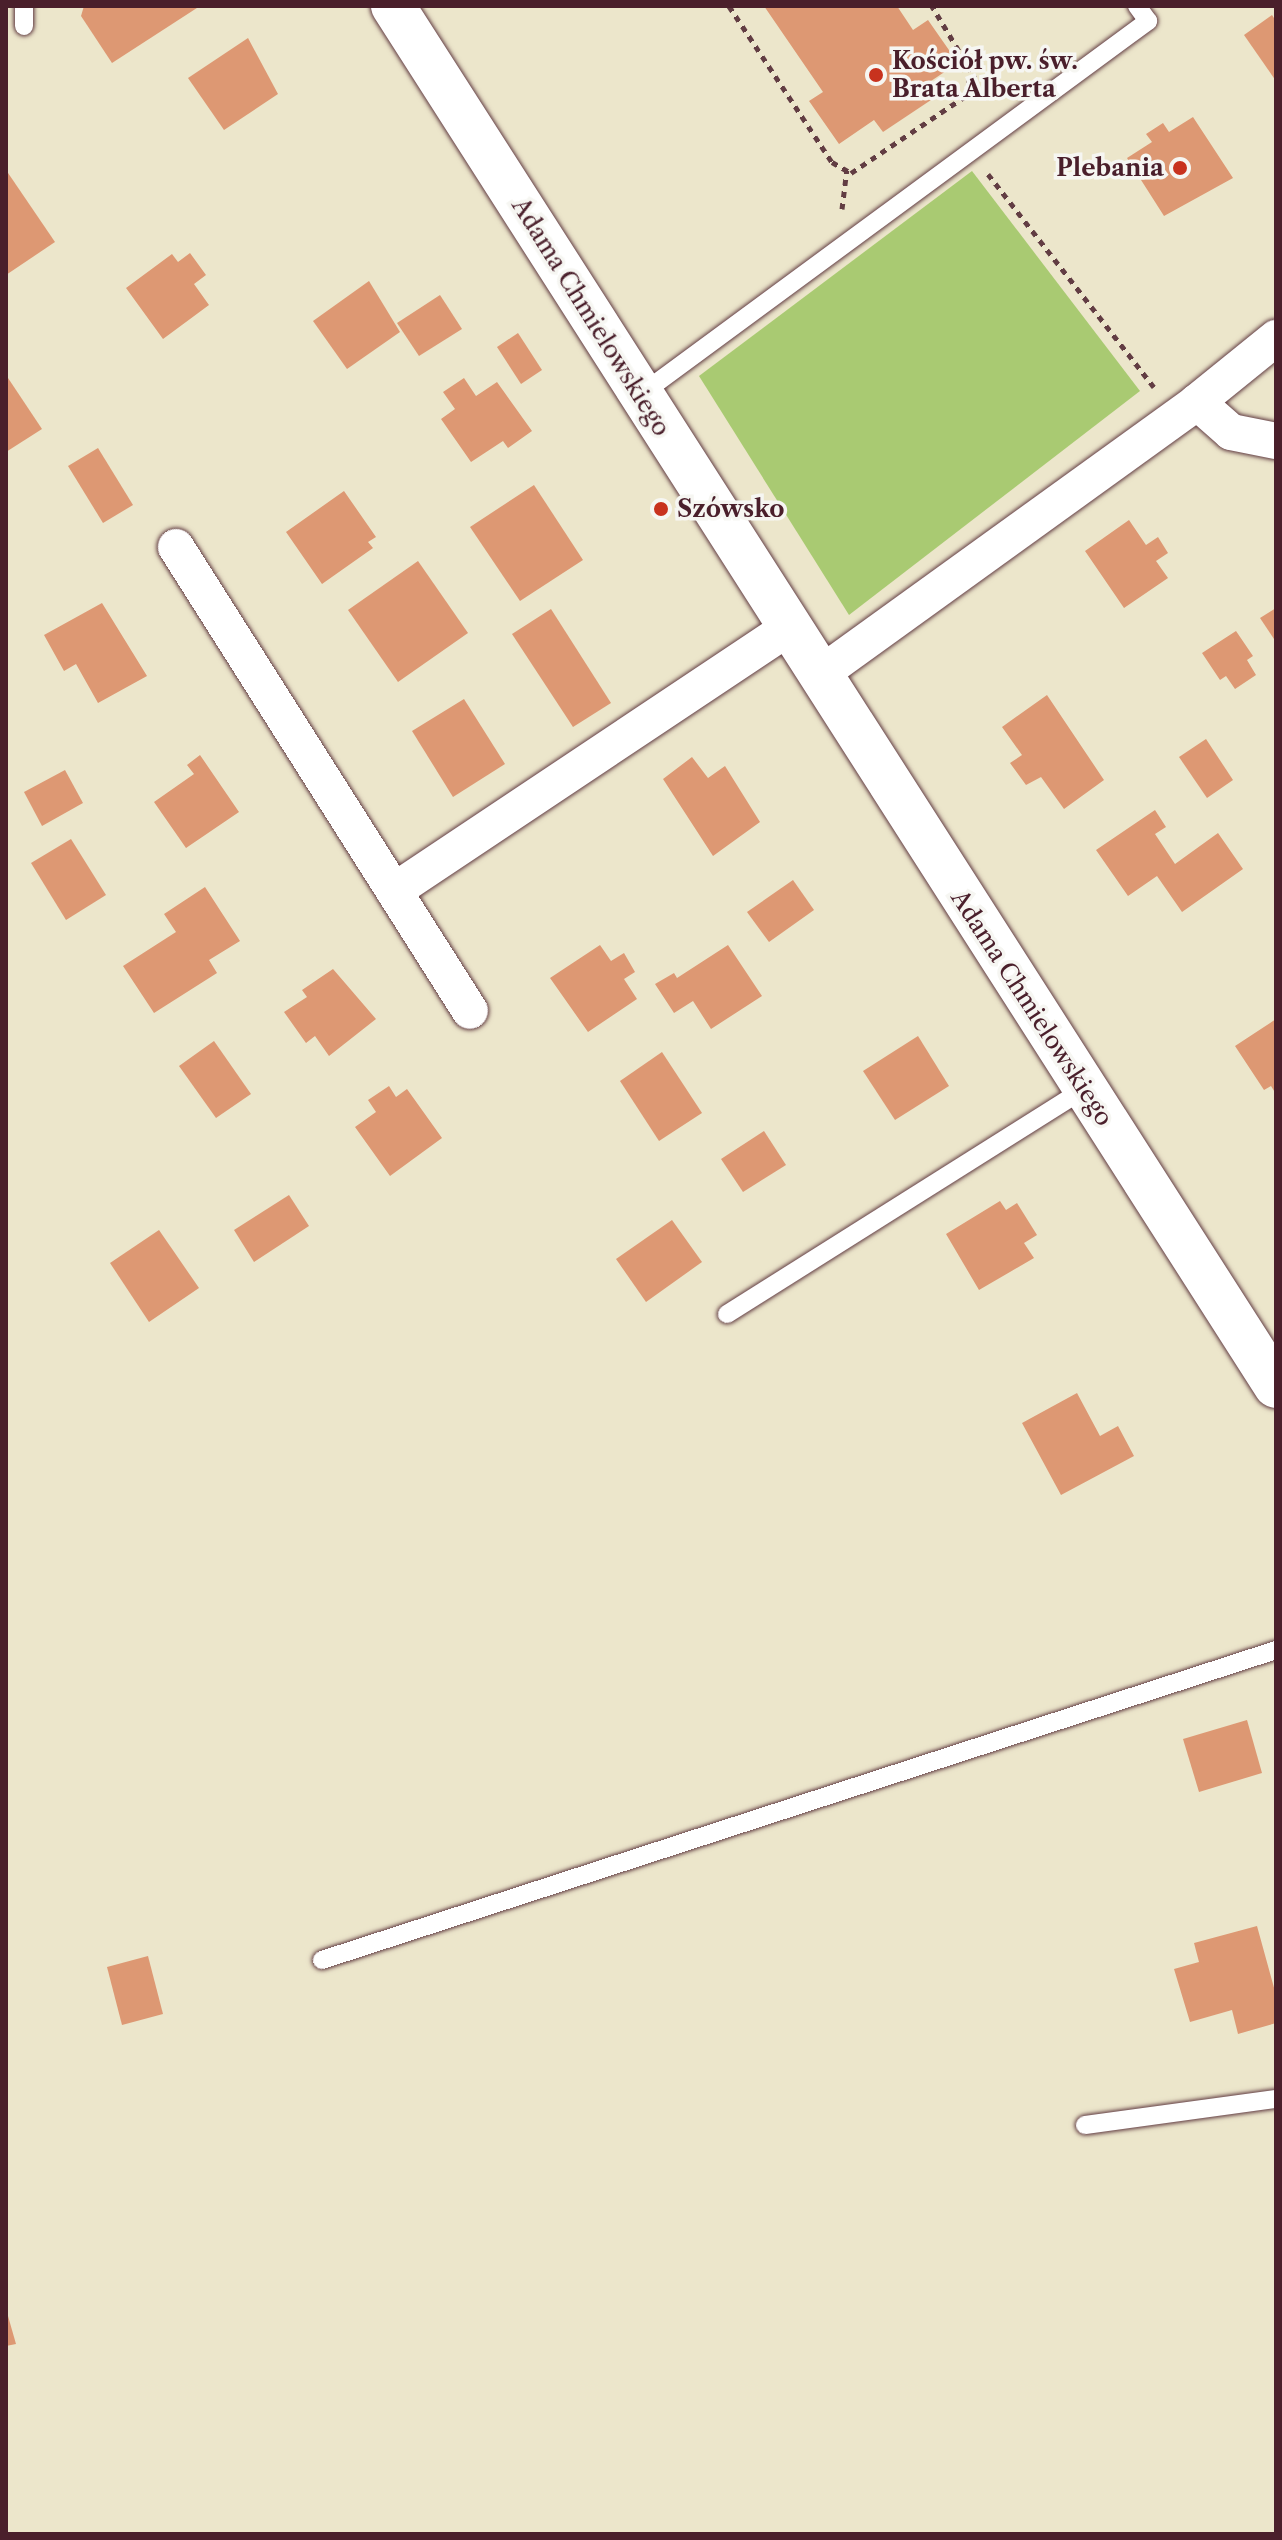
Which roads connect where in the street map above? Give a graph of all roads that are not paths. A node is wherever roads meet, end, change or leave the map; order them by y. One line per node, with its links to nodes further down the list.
1 (24, 6): 4 (lane)
2 (393, 6): 6 (street, Adama Chmielowskiego)
3 (1137, 6): 6 (lane)
4 (24, 26)
5 (1276, 338): 7 (street)
6 (640, 395): 10 (street, Adama Chmielowskiego)
7 (1187, 409): 8 (street); 11 (street)
8 (1276, 441)
9 (176, 547): 12 (street)
10 (789, 628): 11 (street, Adama Chmielowskiego); 12 (street)
11 (819, 675): 14 (street, Adama Chmielowskiego)
12 (394, 891): 13 (street)
13 (470, 1011)
14 (1084, 1089): 15 (lane); 16 (street, Adama Chmielowskiego)
15 (727, 1314)
16 (1276, 1386)
17 (1276, 1650): 18 (lane)
18 (322, 1960)
19 (1276, 2099): 20 (lane)
20 (1085, 2125)

